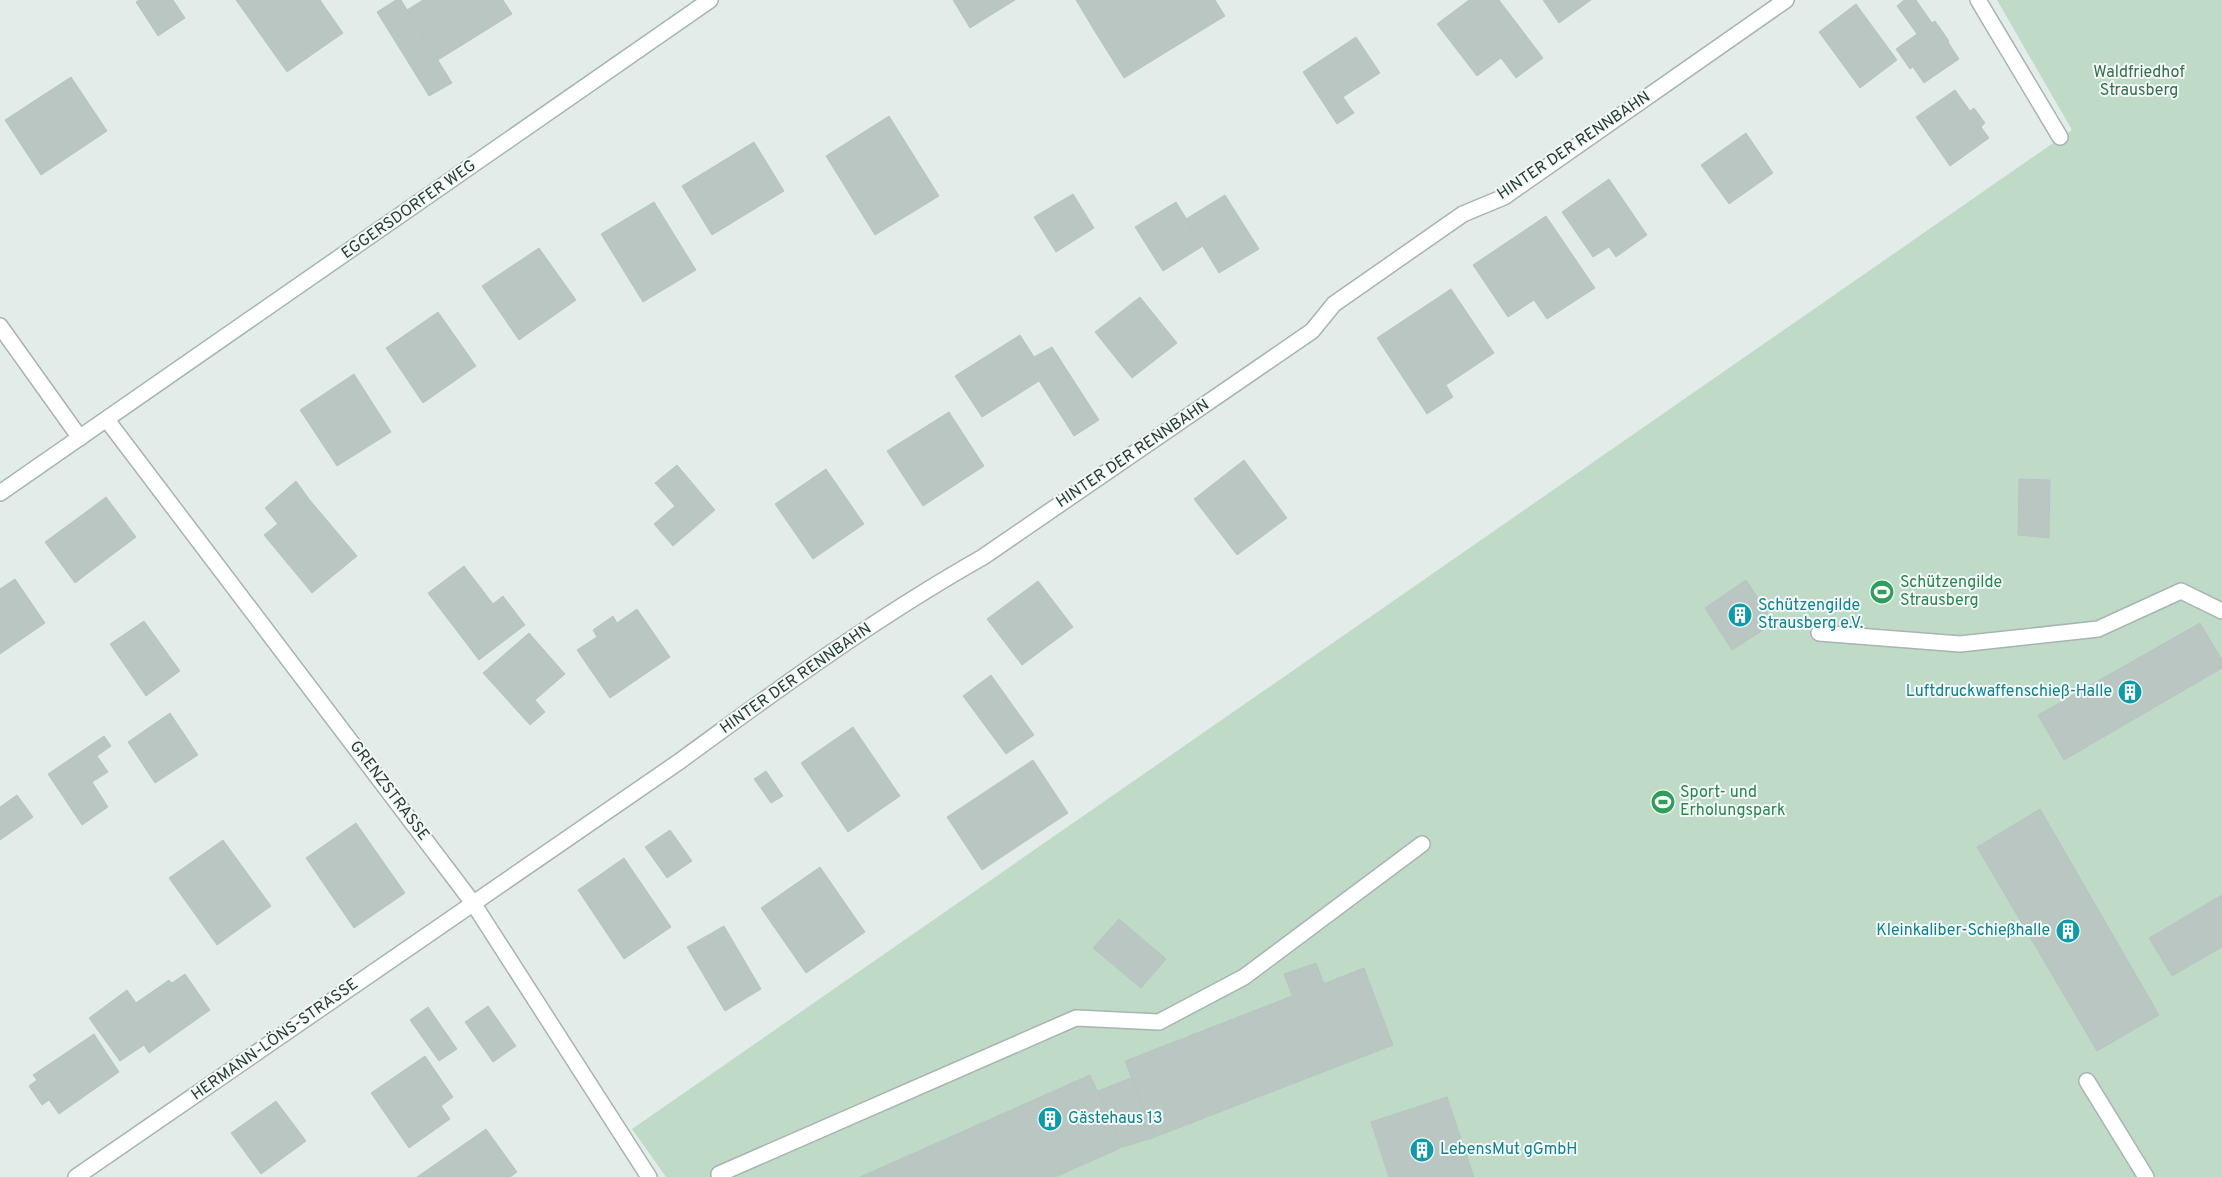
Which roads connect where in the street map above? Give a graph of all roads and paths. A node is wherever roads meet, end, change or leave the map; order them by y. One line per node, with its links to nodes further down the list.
1 (710, 0): 6 (street, EGGERSDORFER WEG)
2 (1786, 0): 12 (street, HINTER DER RENNBAHN)
3 (1978, 0): 4 (street)
4 (2060, 137)
5 (0, 326): 7 (street)
6 (107, 420): 7 (street, EGGERSDORFER WEG); 12 (street, GRENZSTRASSE)
7 (80, 438): 8 (street, EGGERSDORFER WEG)
8 (0, 493)
9 (2222, 611): 10 (street)
10 (1819, 633)
11 (1422, 844): 14 (street)
12 (473, 903): 15 (street, HERMANN-LÖNS-STRASSE); 16 (street, GRENZSTRASSE)
13 (2087, 1081): 17 (street)
14 (719, 1174)
15 (76, 1177)
16 (649, 1177)
17 (2146, 1177)

